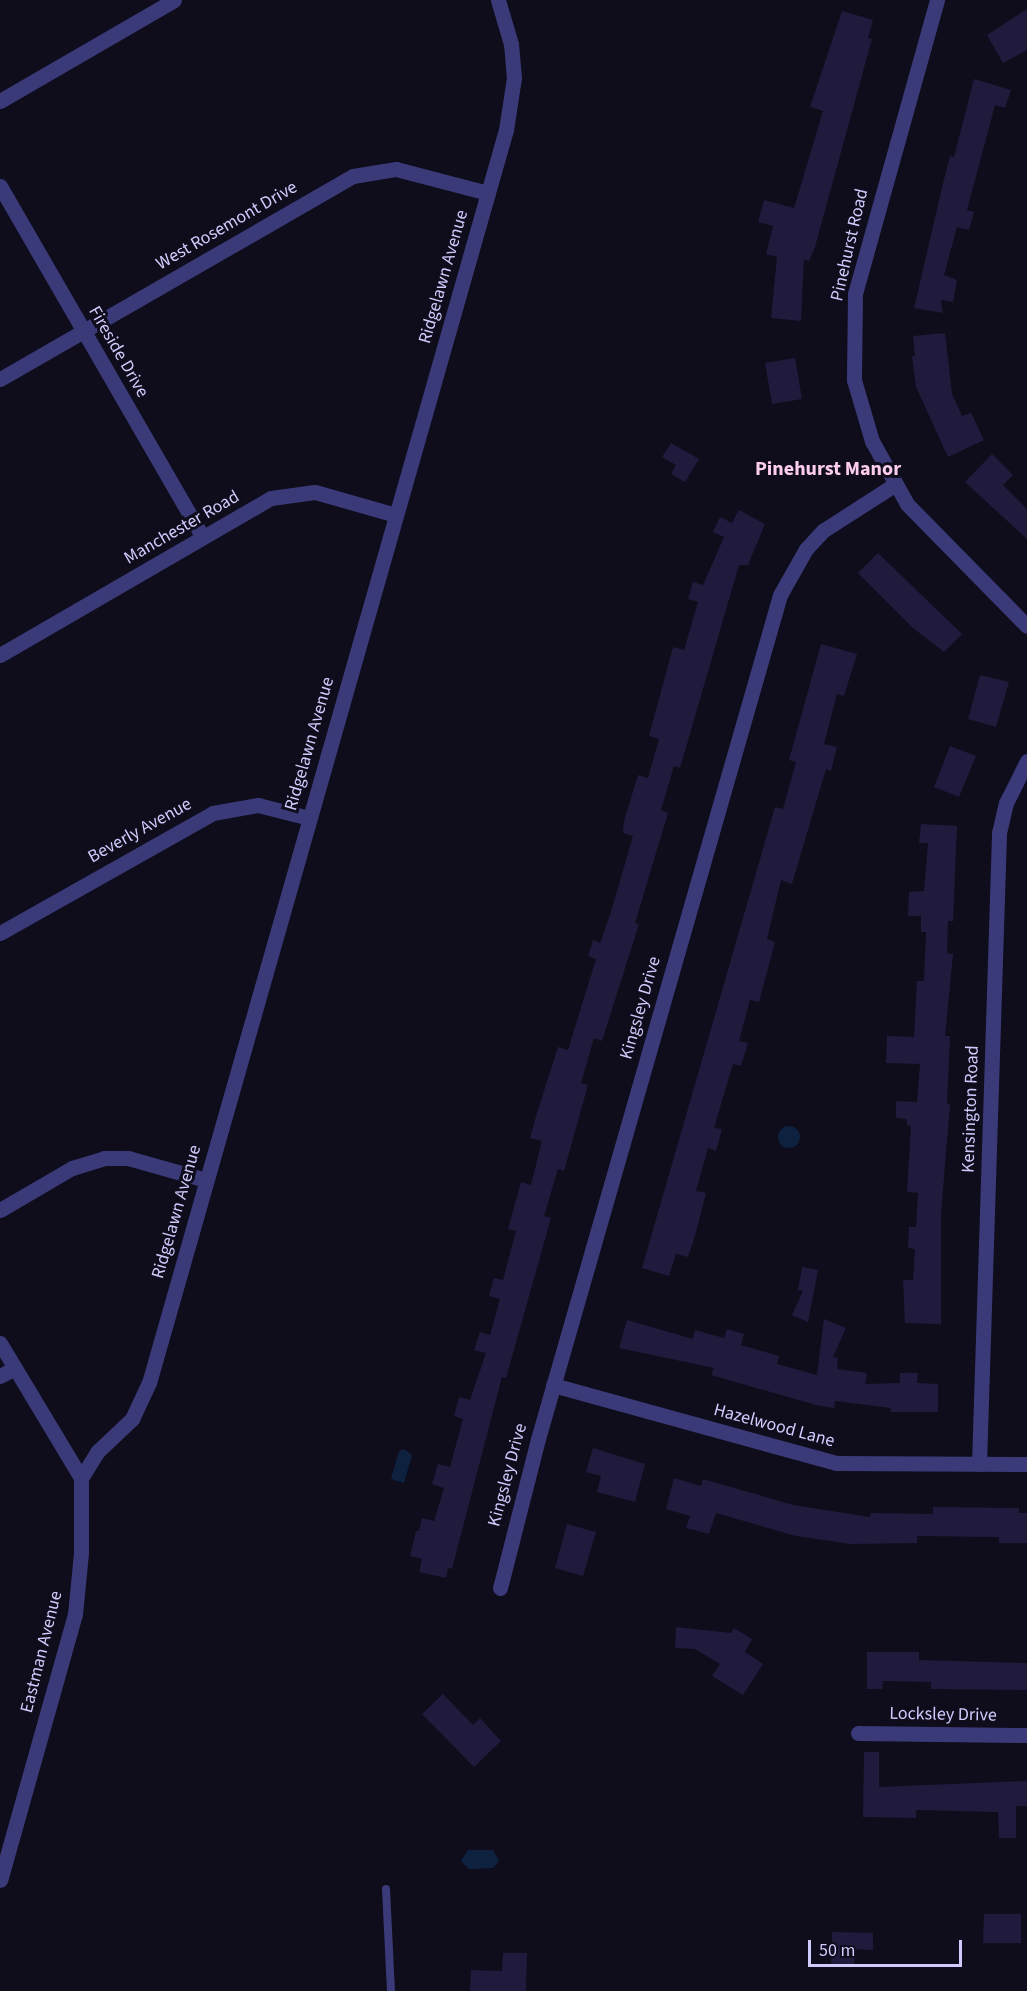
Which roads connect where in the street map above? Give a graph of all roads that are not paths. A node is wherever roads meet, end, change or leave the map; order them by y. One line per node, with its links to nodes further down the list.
1 (174, 0): 4 (street)
2 (498, 0): 6 (street, Ridgelawn Avenue)
3 (937, 0): 9 (street, Pinehurst Road)
4 (0, 101)
5 (0, 186): 7 (street, Fireside Drive)
6 (488, 193): 7 (street, West Rosemont Drive); 10 (street, Ridgelawn Avenue)
7 (83, 331): 8 (street, West Rosemont Drive); 11 (street, Fireside Drive)
8 (0, 379)
9 (894, 485): 12 (street, Pinehurst Road); 22 (street, Kingsley Drive)
10 (396, 515): 11 (street, Manchester Road); 15 (street, Ridgelawn Avenue)
11 (203, 537): 13 (street, Manchester Road)
12 (1027, 626)
13 (0, 655)
14 (1027, 761): 23 (street, Kensington Road)
15 (309, 818): 16 (street, Beverly Avenue); 17 (street, Ridgelawn Avenue)
16 (0, 933)
17 (206, 1180): 18 (street); 25 (street, Ridgelawn Avenue)
18 (0, 1210)
19 (0, 1343): 20 (street)
20 (15, 1368): 21 (street); 25 (street)
21 (0, 1376)
22 (553, 1385): 23 (street, Hazelwood Lane); 26 (street, Kingsley Drive)
23 (979, 1464): 24 (street, Hazelwood Lane)
24 (1027, 1464)
25 (81, 1478): 29 (street, Eastman Avenue)
26 (500, 1588)
27 (858, 1733): 28 (street, Locksley Drive)
28 (1027, 1735)
29 (0, 1880)
30 (386, 1889): 31 (lane)
31 (391, 1991)

